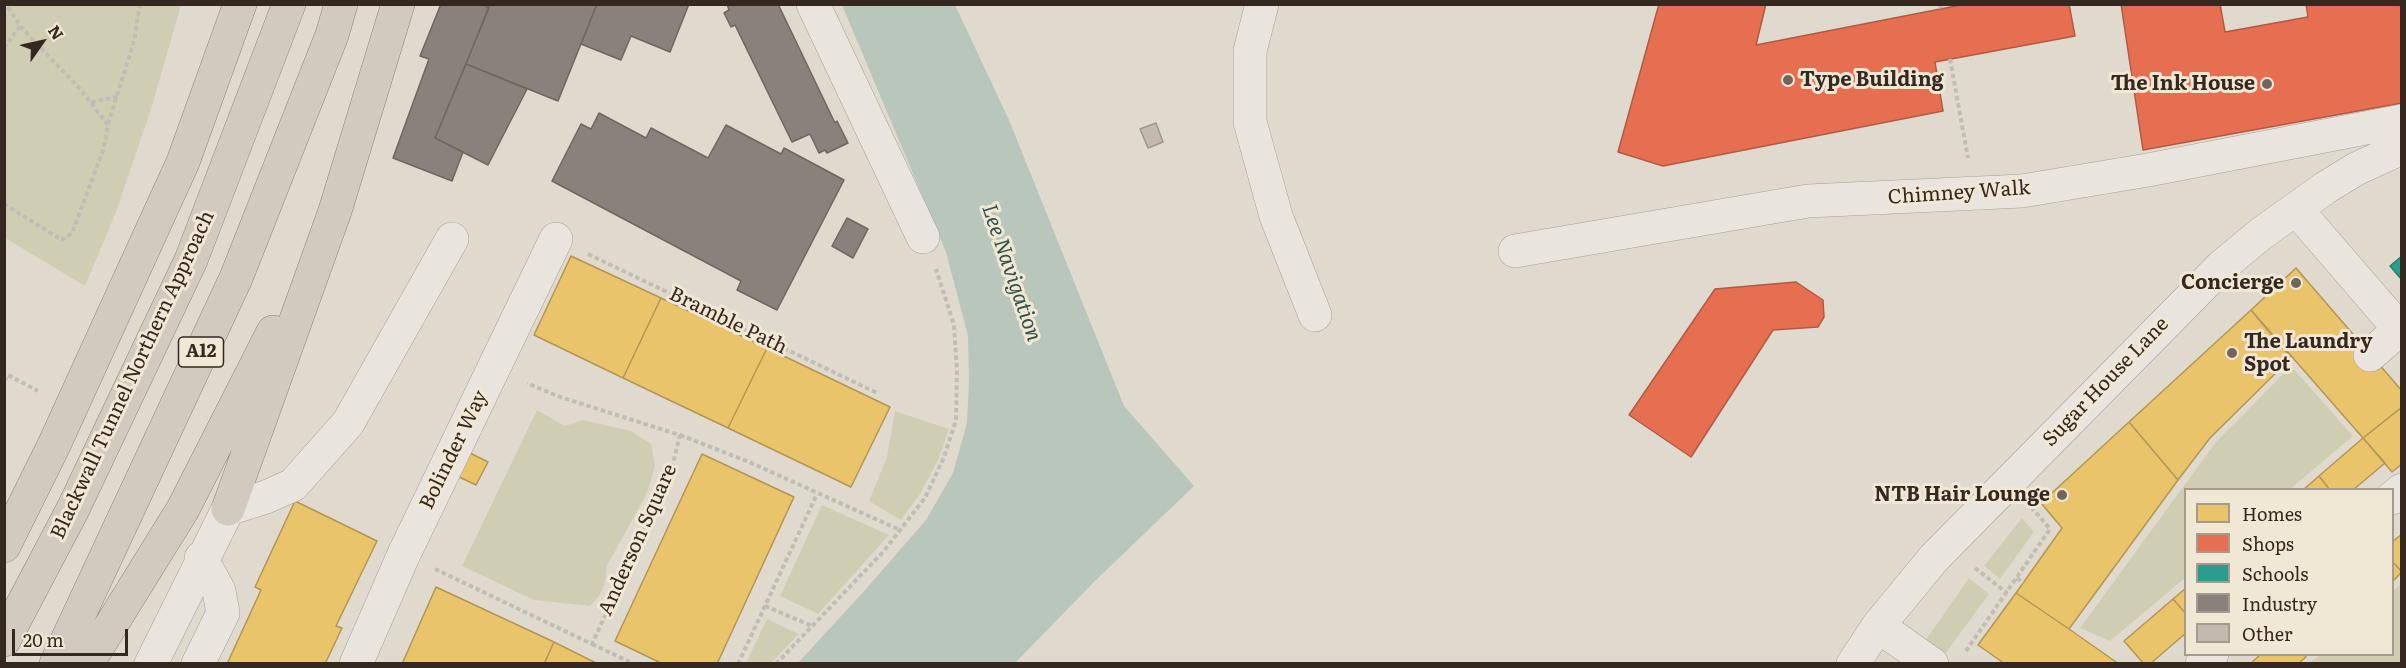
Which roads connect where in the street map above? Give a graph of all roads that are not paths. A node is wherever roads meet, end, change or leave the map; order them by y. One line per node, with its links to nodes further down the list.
1 (240, 4): 19 (highway)
2 (289, 4): 21 (highway, Blackwall Tunnel Northern Approach / A12)
3 (341, 4): 23 (highway, A12)
4 (398, 4): 10 (highway, A12)
5 (813, 4): 11 (street)
6 (1262, 4): 15 (street)
7 (2402, 120): 14 (street, Chimney Walk)
8 (2402, 148): 9 (street, Sugar House Lane)
9 (2296, 209): 16 (street); 22 (street, Sugar House Lane)
10 (335, 210): 18 (highway); 24 (highway, A12)
11 (923, 237)
12 (452, 239): 18 (street)
13 (568, 244): 27 (street, Bolinder Way)
14 (1515, 251)
15 (1315, 315)
16 (2400, 331): 17 (street)
17 (2370, 355)
18 (228, 509): 20 (street)
19 (4, 546)
20 (201, 558): 25 (street); 26 (street)
21 (4, 640)
22 (1862, 640): 28 (street)
23 (56, 663)
24 (87, 663)
25 (151, 663)
26 (198, 663)
27 (356, 663)
28 (1932, 663)

